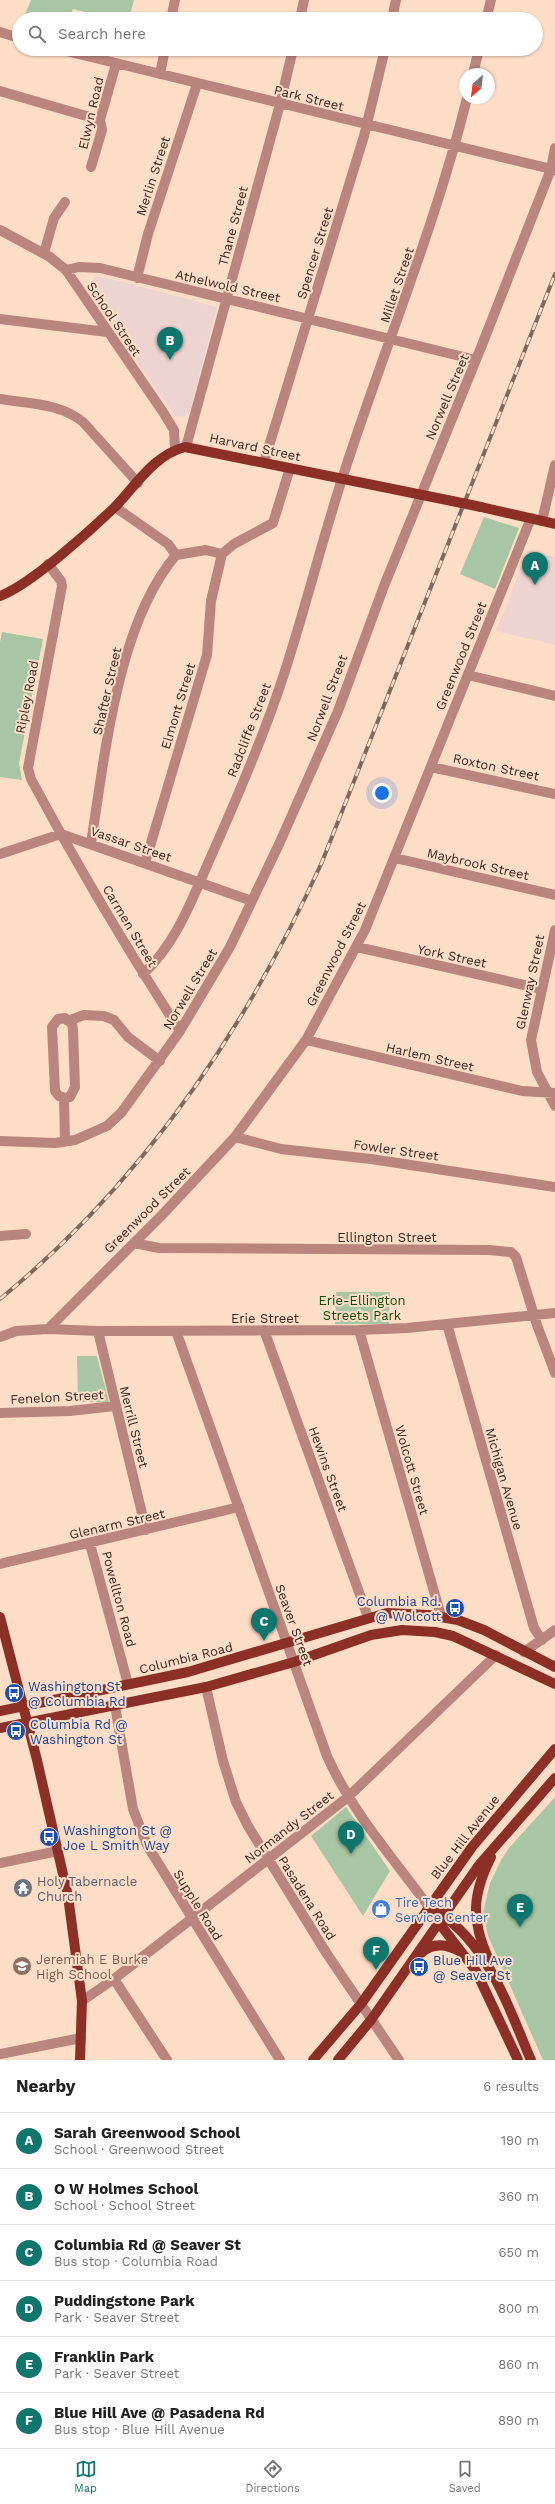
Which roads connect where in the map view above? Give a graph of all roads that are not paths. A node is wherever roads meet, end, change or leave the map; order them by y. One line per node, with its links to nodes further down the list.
1 (175, 0): 5 (street)
2 (304, 0): 6 (street)
3 (396, 0): 7 (street)
4 (491, 0): 8 (street)
5 (172, 12)
6 (301, 12)
7 (393, 12)
8 (488, 12)
9 (0, 32): 10 (street)
10 (12, 36)
11 (85, 56): 16 (street, Park Street)
12 (164, 56): 18 (street)
13 (291, 56): 21 (street, Thane Street)
14 (383, 56): 24 (street, Spencer Street)
15 (477, 56): 17 (street)
16 (116, 64): 18 (street, Park Street); 23 (street, Elwyn Road)
17 (474, 68)
18 (160, 74): 19 (street, Park Street)
19 (197, 84): 21 (street, Park Street); 33 (street, Merlin Street)
20 (0, 92): 23 (street)
21 (280, 104): 24 (street, Park Street); 34 (street, Thane Street)
22 (466, 104): 25 (street, Millet Street)
23 (100, 120): 27 (street, Elwyn Road)
24 (367, 126): 25 (street, Park Street); 36 (street, Spencer Street)
25 (456, 147): 28 (street, Park Street); 38 (street, Millet Street)
26 (555, 148): 28 (street, Norwell Street)
27 (91, 167)
28 (553, 170): 39 (street, Norwell Street)
29 (65, 202): 31 (street)
30 (0, 230): 31 (street, School Street)
31 (44, 254): 32 (street, School Street)
32 (66, 270): 33 (street, Athelwold Street); 37 (street, School Street)
33 (137, 278): 34 (street, Athelwold Street)
34 (226, 300): 36 (street, Athelwold Street); 41 (street, Thane Street)
35 (0, 318): 37 (street)
36 (308, 319): 38 (street, Athelwold Street); 43 (street, Spencer Street)
37 (107, 332): 42 (street, School Street)
38 (391, 340): 39 (street, Athelwold Street); 46 (street, Millet Street)
39 (476, 360): 48 (street, Norwell Street)
40 (0, 399): 47 (street)
41 (186, 447): 42 (main road, Harvard Street); 43 (main road, Harvard Street)
42 (175, 450): 47 (main road, Harvard Street)
43 (264, 462): 45 (main road, Harvard Street)
44 (555, 465): 51 (street)
45 (290, 468): 46 (main road, Harvard Street); 53 (street)
46 (342, 478): 48 (main road, Harvard Street); 66 (street, Radcliffe Street)
47 (138, 483): 49 (main road, Harvard Street)
48 (422, 495): 50 (main road, Harvard Street, bridge); 68 (street, Norwell Street)
49 (114, 507): 54 (street); 55 (main road, Harvard Street)
50 (530, 518): 51 (main road, Harvard Street); 57 (street, Greenwood Street)
51 (542, 521): 52 (main road, Harvard Street)
52 (555, 524)
53 (222, 554): 54 (street); 65 (street, Elmont Street)
54 (176, 555): 62 (street, Shafter Street)
55 (48, 564): 56 (main road, Harvard Street); 61 (street, Ripley Road)
56 (0, 596)
57 (468, 674): 58 (street); 59 (street, Greenwood Street)
58 (555, 696)
59 (431, 767): 60 (street, Roxton Street); 64 (street, Greenwood Street)
60 (555, 794)
61 (61, 834): 62 (street, Vassar Street); 63 (street); 71 (street, Carmen Street)
62 (91, 843): 65 (street, Vassar Street)
63 (0, 854)
64 (395, 858): 67 (street, Maybrook Street); 70 (street, Greenwood Street)
65 (145, 863): 66 (street, Vassar Street)
66 (200, 882): 68 (street, Vassar Street); 71 (street, Radcliffe Street)
67 (555, 895)
68 (252, 901): 74 (street, Norwell Street)
69 (555, 932): 72 (street, Glenway Street)
70 (357, 947): 72 (street, York Street); 75 (street, Greenwood Street)
71 (143, 974): 74 (street, Carmen Street)
72 (542, 989): 77 (street, Glenway Street)
73 (68, 1021): 76 (street); 78 (street); 78 (street)
74 (180, 1031): 76 (street, Norwell Street)
75 (306, 1040): 77 (street, Harlem Street); 80 (street, Greenwood Street)
76 (160, 1061): 82 (street, Norwell Street)
77 (552, 1093): 79 (street, Glenway Street)
78 (64, 1098): 82 (street)
79 (555, 1106)
80 (235, 1137): 83 (street, Fowler Street); 86 (street, Greenwood Street)
81 (0, 1141): 82 (street, Norwell Street)
82 (65, 1141)
83 (555, 1187)
84 (26, 1234): 85 (street)
85 (0, 1236)
86 (134, 1243): 88 (street, Ellington Street); 90 (street, Greenwood Street)
87 (555, 1313): 88 (street, Erie Street)
88 (534, 1316): 89 (street, Erie Street); 96 (street, Ellington Street)
89 (447, 1324): 92 (street, Erie Street); 106 (street, Michigan Avenue)
90 (48, 1329): 93 (street, Erie Street); 95 (street, Erie Street)
91 (264, 1330): 92 (street, Erie Street); 94 (street, Erie Street); 104 (street, Hewins Street)
92 (359, 1330): 103 (street, Wolcott Street)
93 (98, 1331): 94 (street, Erie Street); 97 (street, Merrill Street)
94 (176, 1331): 99 (street, Seaver Street)
95 (0, 1337)
96 (555, 1374)
97 (115, 1406): 98 (street, Fenelon Street); 100 (street, Merrill Street)
98 (0, 1413)
99 (239, 1507): 100 (street, Glenarm Street); 107 (street, Seaver Street)
100 (146, 1530): 101 (street, Glenarm Street)
101 (90, 1544): 102 (street, Glenarm Street); 112 (street, Powellton Road)
102 (0, 1564)
103 (441, 1616): 104 (main road, Columbia Road); 108 (main road, Columbia Road)
104 (368, 1617): 107 (main road, Columbia Road)
105 (0, 1621): 116 (main road)
106 (548, 1635): 108 (street)
107 (286, 1642): 110 (street, Seaver Street); 112 (main road, Columbia Road)
108 (524, 1652): 111 (main road, Columbia Road)
109 (496, 1655): 110 (main road); 113 (main road); 122 (street, Normandy Street)
110 (294, 1662): 114 (main road); 122 (street, Seaver Street)
111 (555, 1667)
112 (128, 1684): 116 (main road, Columbia Road)
113 (555, 1684)
114 (206, 1687): 115 (main road); 125 (street, Pasadena Road)
115 (115, 1706): 118 (main road); 128 (street, Supple Road)
116 (22, 1707): 117 (main road, Columbia Road); 118 (main road)
117 (0, 1711)
118 (27, 1724): 119 (main road); 124 (main road)
119 (0, 1728)
120 (555, 1749): 127 (main road, Blue Hill Avenue)
121 (555, 1778): 123 (main road)
122 (348, 1798): 125 (street, Normandy Street); 127 (street, Seaver Street)
123 (503, 1836): 129 (main road); 133 (main road)
124 (58, 1851): 126 (street); 134 (main road)
125 (268, 1860): 128 (street, Normandy Street); 135 (street, Pasadena Road)
126 (0, 1863)
127 (429, 1907): 129 (main road, Seaver Street); 135 (main road, Blue Hill Avenue)
128 (192, 1919): 132 (street, Normandy Street); 141 (street, Supple Road)
129 (441, 1919): 130 (main road, Seaver Street); 131 (main road); 133 (main road, Seaver Street)
130 (465, 1955): 131 (main road); 145 (main road, Seaver Street)
131 (416, 1957): 136 (main road)
132 (114, 1979): 134 (street, Normandy Street); 140 (street)
133 (498, 1982): 146 (main road, Seaver Street)
134 (82, 2001): 137 (main road)
135 (361, 2004): 136 (street, Pasadena Road); 142 (main road, Blue Hill Avenue)
136 (371, 2020): 143 (main road); 144 (street, Pasadena Road)
137 (81, 2038): 138 (street); 139 (main road)
138 (0, 2054)
139 (80, 2060)
140 (166, 2060)
141 (280, 2060)
142 (313, 2060)
143 (338, 2060)
144 (399, 2060)
145 (518, 2060)
146 (532, 2060)

